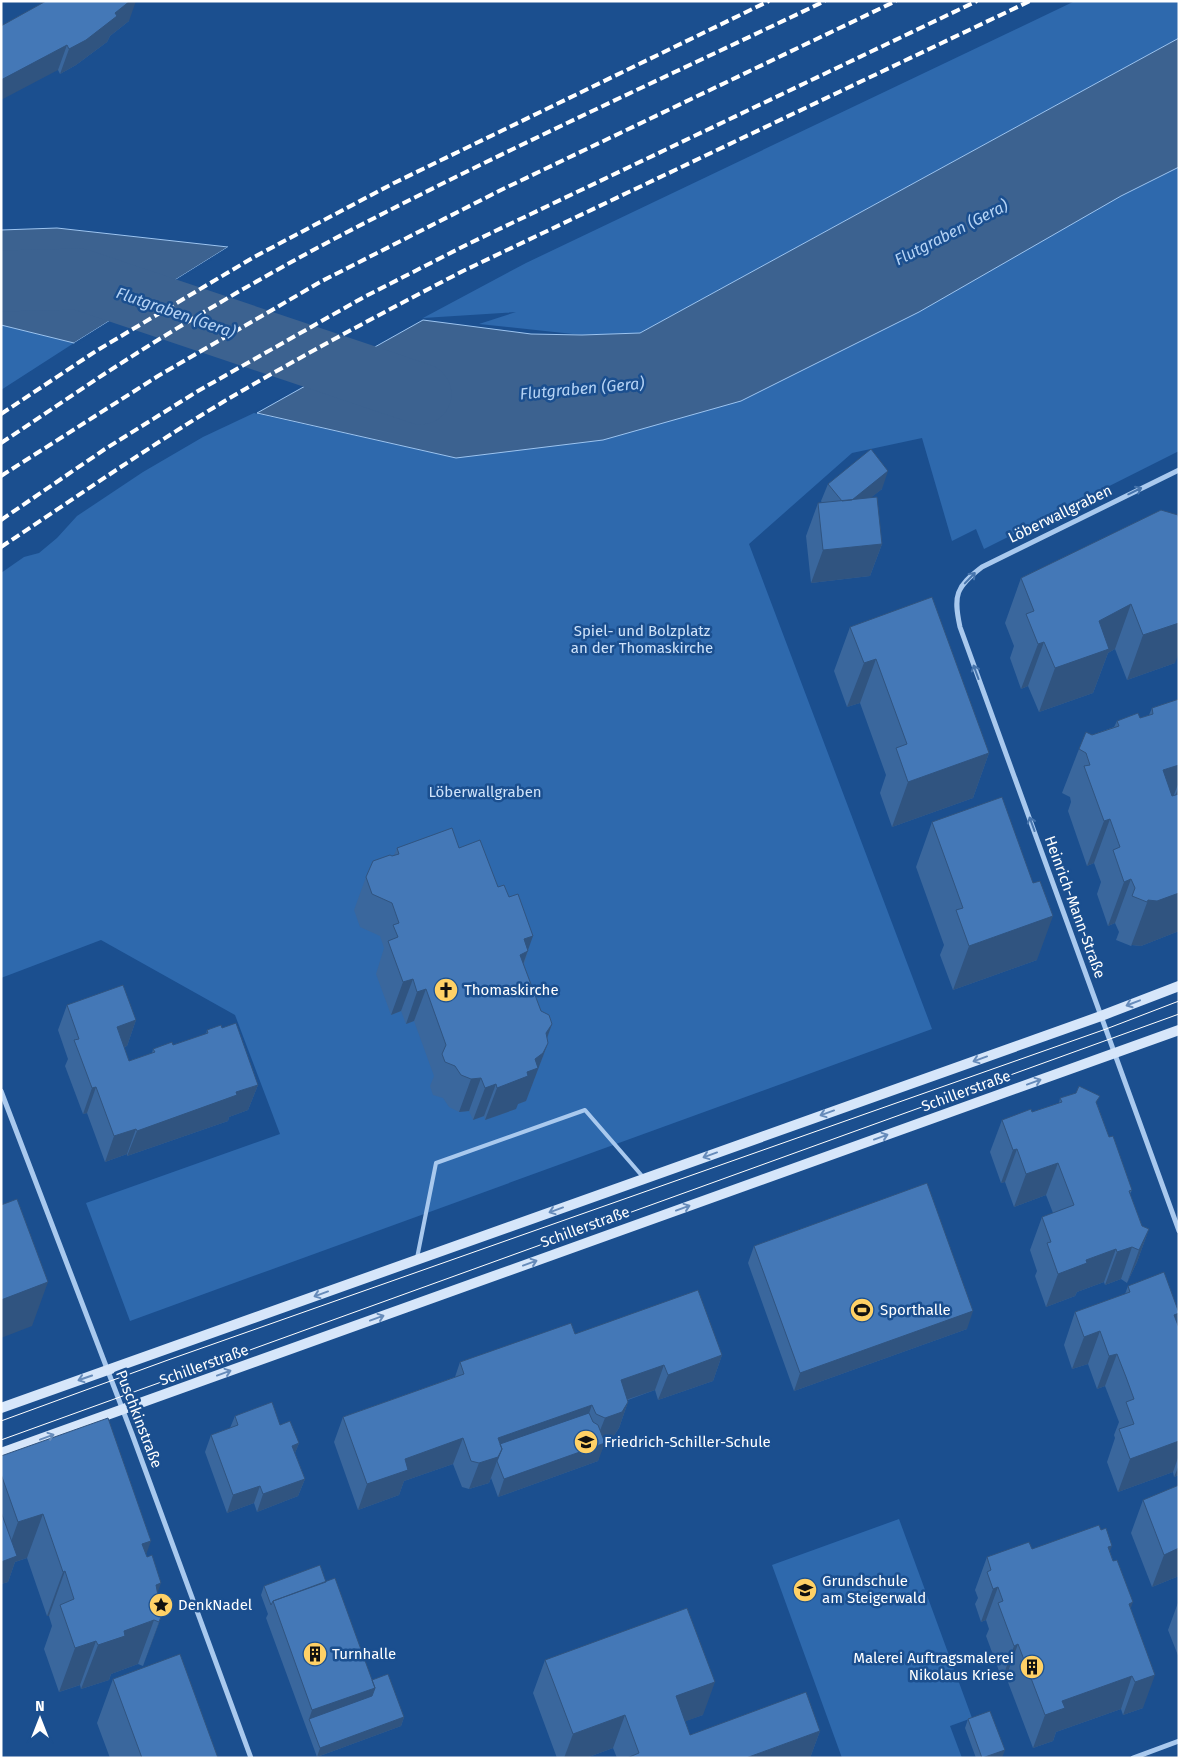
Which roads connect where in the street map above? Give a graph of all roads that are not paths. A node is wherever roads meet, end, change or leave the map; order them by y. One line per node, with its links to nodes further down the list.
1 (1179, 470): 2 (street, Löberwallgraben, one-way to 1)
2 (959, 589): 4 (street, Heinrich-Mann-Straße, one-way to 2)
3 (1179, 986): 4 (main road, Schillerstraße, one-way to 4)
4 (1101, 1016): 6 (street, Heinrich-Mann-Straße); 8 (main road, Schillerstraße, one-way to 8)
5 (1179, 1030): 6 (main road, Schillerstraße)
6 (1114, 1053): 9 (street, Heinrich-Mann-Straße); 13 (main road, Schillerstraße, one-way to 6)
7 (1, 1091): 11 (street, Puschkinstraße)
8 (645, 1178): 10 (main road, Schillerstraße, one-way to 10); 10 (lane)
9 (1179, 1231)
10 (416, 1260): 11 (main road, Schillerstraße, one-way to 11)
11 (108, 1370): 12 (main road, Schillerstraße, one-way to 12); 13 (street, Puschkinstraße)
12 (1, 1408)
13 (122, 1410): 14 (main road, Schillerstraße, one-way to 13); 16 (street, Puschkinstraße)
14 (1, 1453)
15 (1179, 1741): 17 (street)
16 (251, 1758)
17 (1133, 1758)

